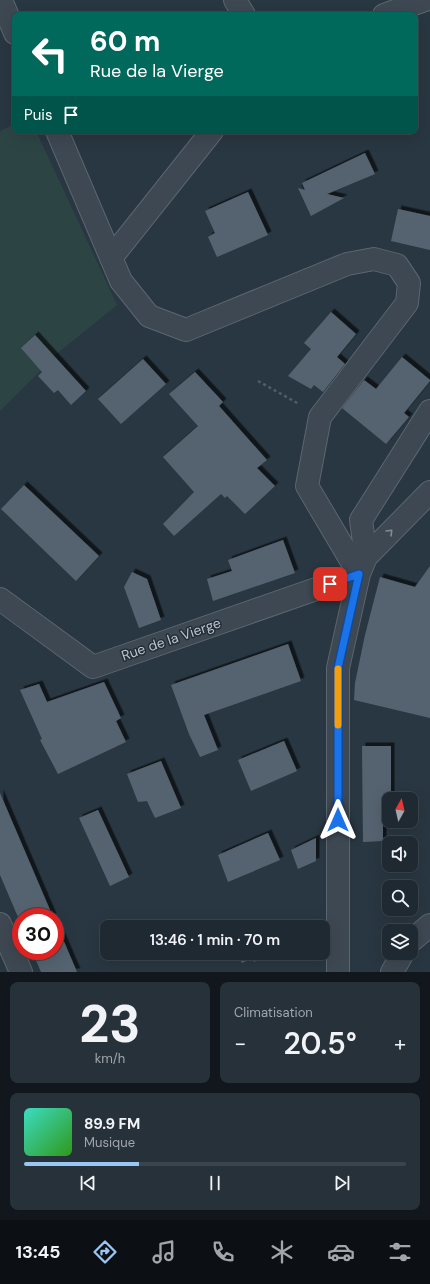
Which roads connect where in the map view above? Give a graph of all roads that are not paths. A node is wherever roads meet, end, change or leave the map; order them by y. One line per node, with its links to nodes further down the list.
1 (1, 0): 6 (street)
2 (235, 0): 4 (street)
3 (425, 0): 5 (street)
4 (242, 12)
5 (392, 12)
6 (12, 26)
7 (58, 134): 9 (street)
8 (210, 134): 9 (street)
9 (111, 258): 12 (street)
10 (430, 411): 12 (street)
11 (430, 492): 12 (street, one-way to 11)
12 (362, 566): 13 (street, Rue de la Vierge); 19 (street)
13 (0, 599)
14 (0, 924): 18 (street)
15 (430, 925): 16 (street)
16 (418, 935)
17 (399, 960): 20 (street)
18 (21, 972)
19 (338, 972)
20 (392, 972)

